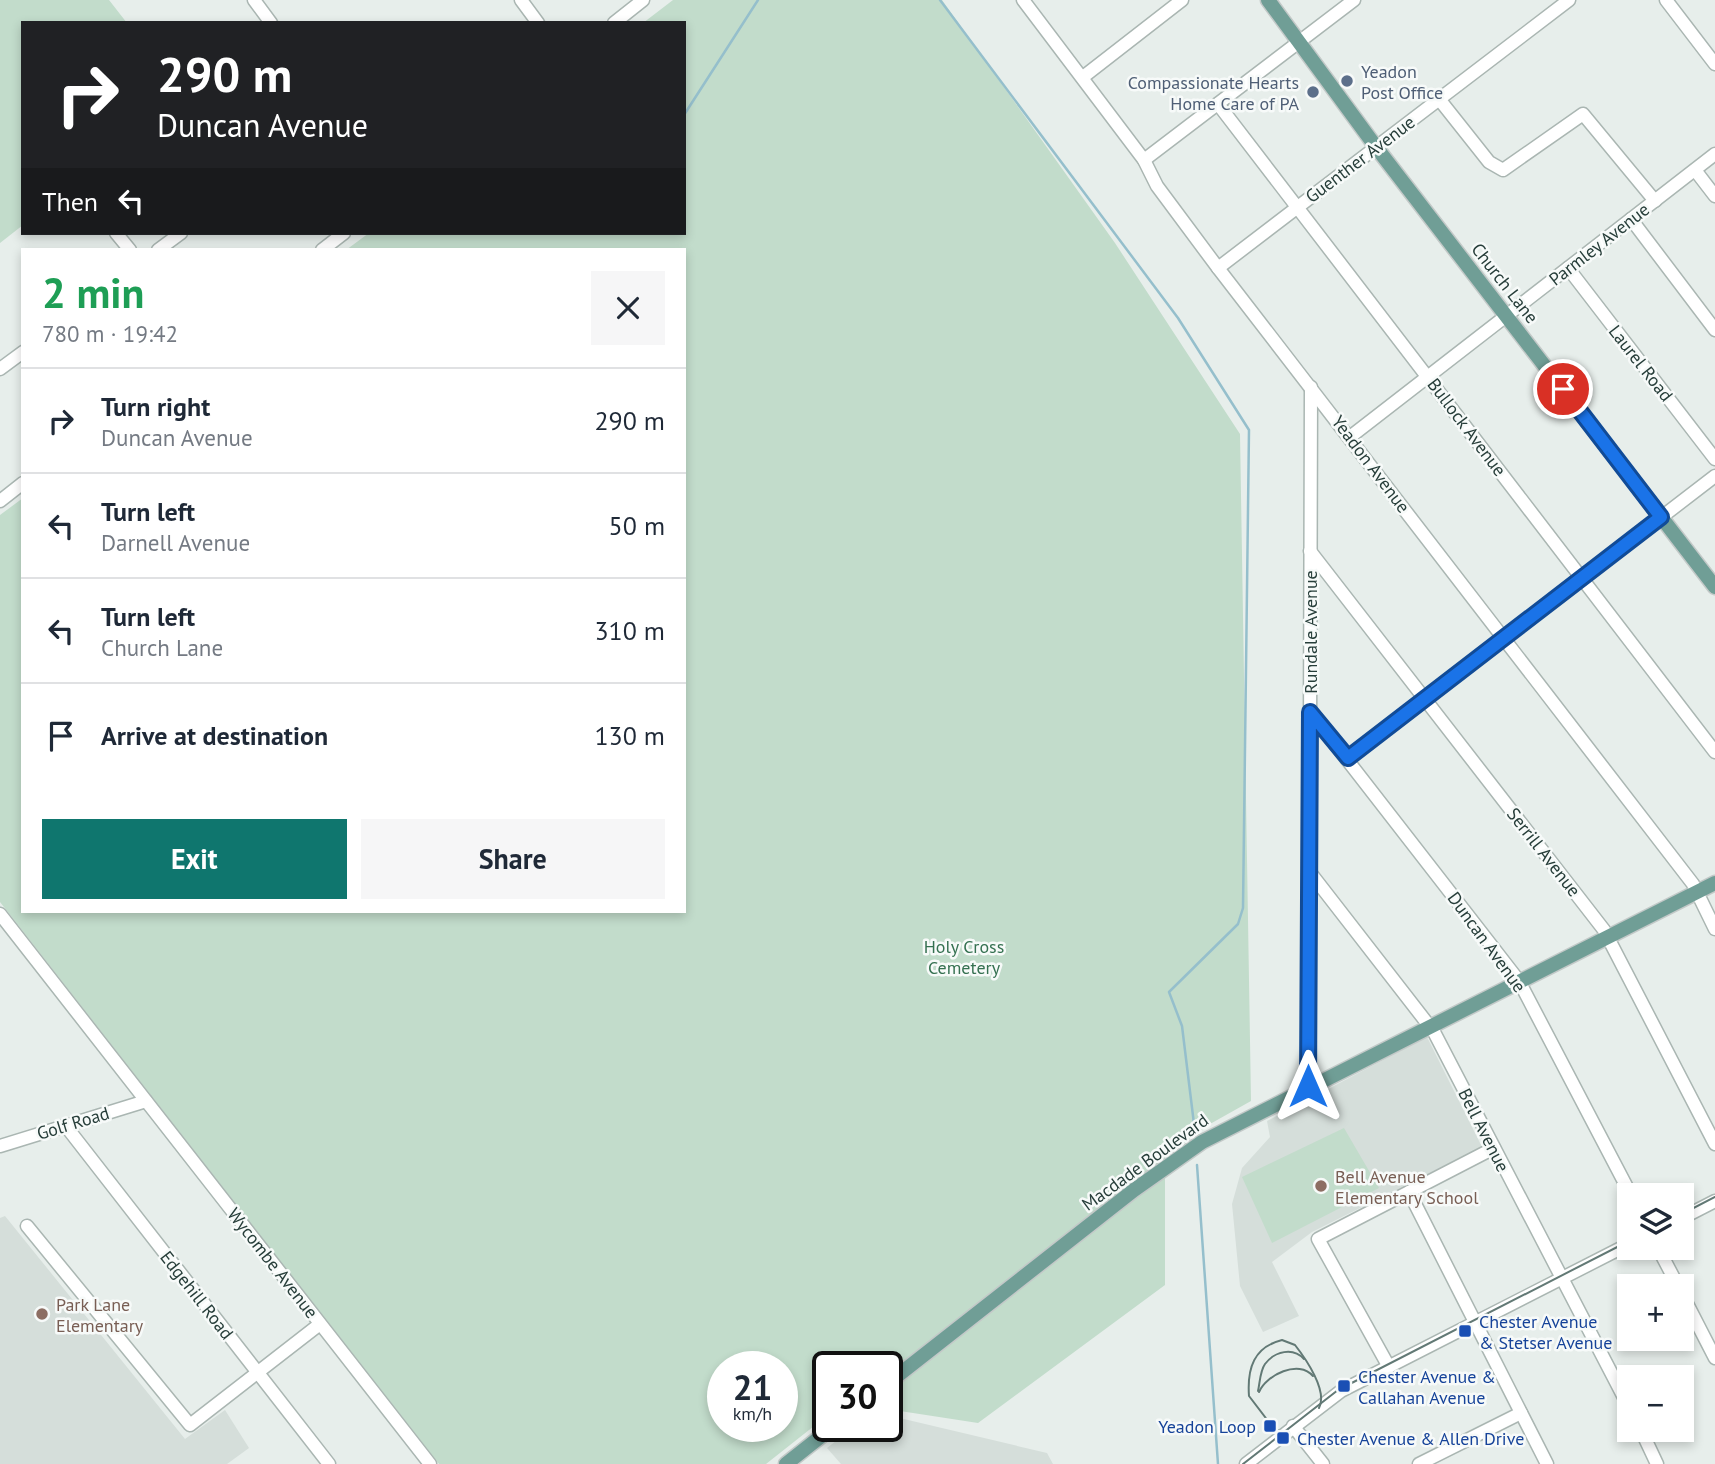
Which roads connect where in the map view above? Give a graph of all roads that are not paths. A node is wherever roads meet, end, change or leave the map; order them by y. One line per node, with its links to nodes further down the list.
1 (254, 0): 10 (street)
2 (521, 0): 11 (street)
3 (643, 0): 12 (street)
4 (1023, 0): 15 (street, Yeadon Avenue)
5 (1182, 0): 15 (street)
6 (1268, 0): 13 (main road, Church Lane)
7 (1353, 0): 13 (street)
8 (1569, 0): 16 (street, Guenther Avenue)
9 (1666, 0): 14 (street)
10 (270, 21)
11 (537, 21)
12 (617, 21)
13 (1299, 41): 17 (street); 18 (main road, Church Lane)
14 (1715, 64)
15 (1083, 77): 20 (street, Yeadon Avenue)
16 (1439, 99): 18 (street, Guenther Avenue); 23 (street)
17 (1218, 104): 20 (street); 24 (street, Bullock Avenue)
18 (1376, 147): 24 (street, Guenther Avenue); 32 (main road, Church Lane)
19 (1715, 154): 21 (street, Parmley Avenue)
20 (1144, 160): 30 (street, Yeadon Avenue)
21 (1695, 170): 22 (street); 23 (street, Parmley Avenue)
22 (1715, 195)
23 (1655, 201): 25 (street, Parmley Avenue)
24 (1296, 208): 30 (street, Guenther Avenue); 36 (street, Bullock Avenue)
25 (1631, 219): 31 (street, Parmley Avenue); 33 (street)
26 (178, 235): 28 (street)
27 (341, 235): 29 (street)
28 (161, 248)
29 (325, 248)
30 (1218, 268): 37 (street, Yeadon Avenue)
31 (1568, 268): 32 (street, Parmley Avenue); 41 (street, Laurel Road)
32 (1506, 316): 36 (street, Parmley Avenue); 45 (main road, Church Lane)
33 (1715, 330)
34 (21, 353): 35 (street)
35 (0, 369)
36 (1428, 376): 40 (street, Parmley Avenue); 47 (street, Bullock Avenue)
37 (1311, 387): 38 (street, Yeadon Avenue); 39 (street, Rundale Avenue)
38 (1339, 422): 39 (street); 40 (street, Yeadon Avenue)
39 (1311, 430): 46 (street, Rundale Avenue)
40 (1350, 437): 51 (street, Yeadon Avenue)
41 (1715, 458)
42 (1715, 476): 45 (street)
43 (21, 484): 44 (street)
44 (0, 500)
45 (1661, 517): 47 (street); 49 (main road, Church Lane)
46 (1310, 551): 48 (street, Serrill Avenue); 50 (street, Rundale Avenue)
47 (1582, 578): 51 (street); 54 (street, Bullock Avenue)
48 (1337, 583): 50 (street); 52 (street, Serrill Avenue)
49 (1715, 587)
50 (1310, 597): 53 (street, Rundale Avenue)
51 (1504, 639): 52 (street); 58 (street, Yeadon Avenue)
52 (1426, 698): 55 (street); 61 (street, Serrill Avenue)
53 (1310, 712): 55 (street, Duncan Avenue); 56 (street, Rundale Avenue)
54 (1715, 751)
55 (1348, 758): 62 (street, Duncan Avenue)
56 (1309, 871): 63 (street, Bell Avenue); 64 (street, Rundale Avenue)
57 (1715, 883): 58 (main road, Macdade Boulevard)
58 (1696, 892): 60 (street, Yeadon Avenue); 61 (main road, Macdade Boulevard)
59 (0, 914): 65 (street, Wycombe Avenue)
60 (1715, 929)
61 (1608, 937): 62 (main road, Macdade Boulevard); 67 (street, Serrill Avenue)
62 (1519, 981): 63 (main road, Macdade Boulevard); 70 (street, Duncan Avenue)
63 (1429, 1026): 64 (main road, Macdade Boulevard); 69 (street, Bell Avenue)
64 (1308, 1086): 82 (main road, Macdade Boulevard)
65 (146, 1101): 66 (street, Golf Road); 78 (street, Wycombe Avenue)
66 (65, 1125): 68 (street, Golf Road); 83 (street, Edgehill Road)
67 (1715, 1144)
68 (0, 1146)
69 (1494, 1148): 71 (street); 76 (street, Bell Avenue)
70 (1625, 1183)
71 (1409, 1192): 79 (street); 81 (street)
72 (1715, 1200): 73 (street)
73 (1694, 1211)
74 (27, 1226): 83 (street)
75 (1617, 1250): 76 (street)
76 (1562, 1279): 79 (street); 84 (street, Bell Avenue)
77 (1694, 1317): 80 (street)
78 (320, 1324): 83 (street); 90 (street, Wycombe Avenue)
79 (1474, 1324): 81 (street); 85 (street)
80 (1715, 1358)
81 (1389, 1367): 86 (street)
82 (903, 1372)
83 (257, 1373): 89 (street, Edgehill Road)
84 (1617, 1385)
85 (1521, 1413): 94 (street); 95 (street)
86 (1293, 1426): 92 (street); 93 (street)
87 (814, 1442): 91 (main road)
88 (1647, 1442): 96 (street)
89 (329, 1464)
90 (430, 1464)
91 (786, 1464)
92 (1247, 1464)
93 (1323, 1464)
94 (1419, 1464)
95 (1547, 1464)
96 (1657, 1464)

